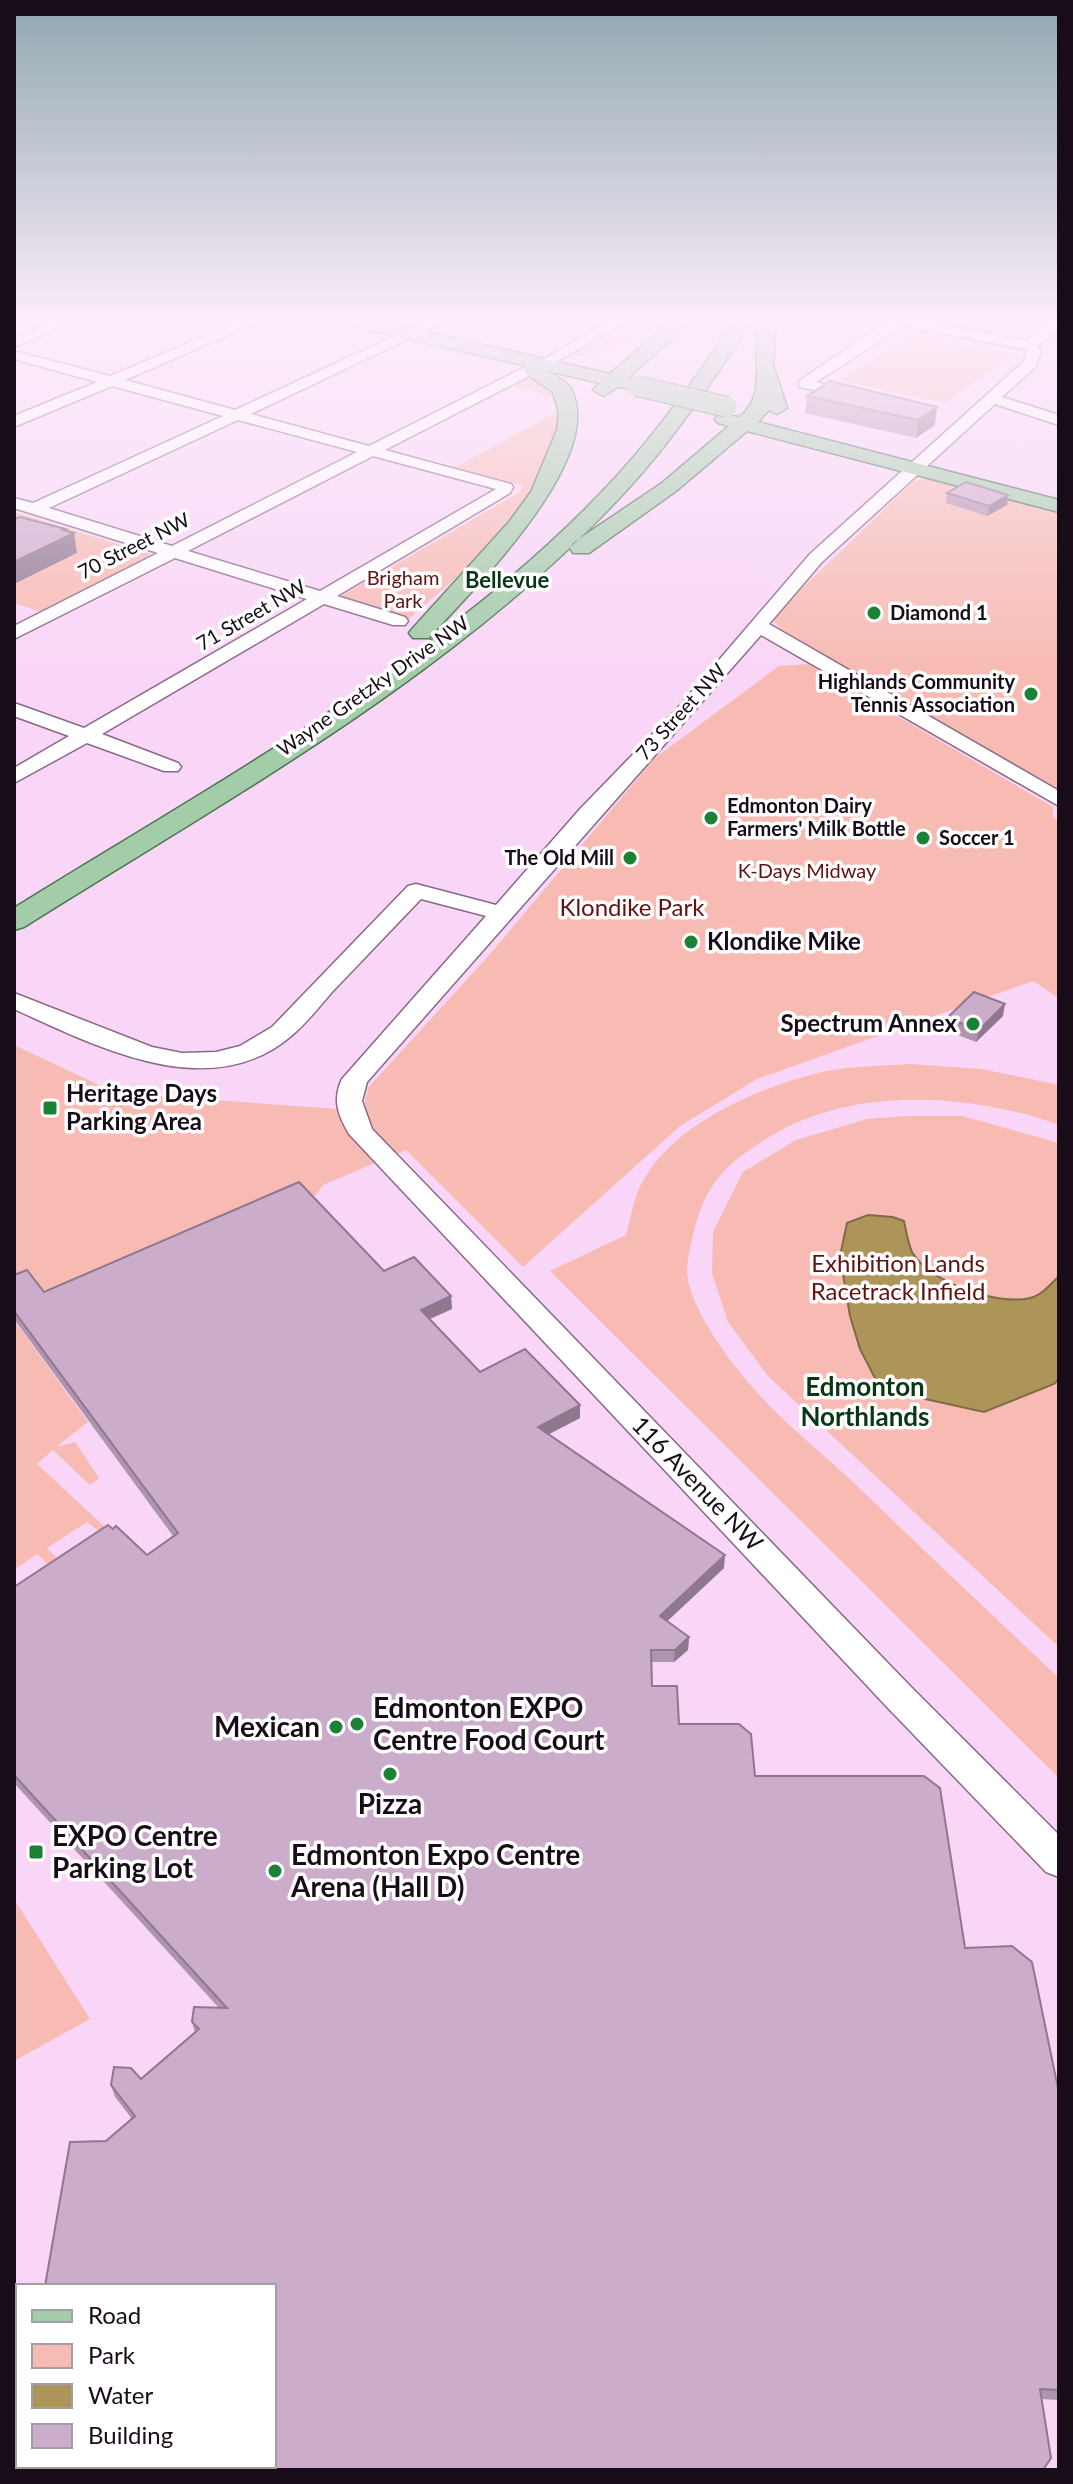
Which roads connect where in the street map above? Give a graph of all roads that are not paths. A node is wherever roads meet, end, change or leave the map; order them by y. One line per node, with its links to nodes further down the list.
1 (191, 436): 19 (street)
2 (320, 436): 14 (street)
3 (401, 436): 14 (street, 70 Street NW)
4 (565, 436): 25 (main road)
5 (642, 436): 25 (main road, Wayne Gretzky Drive NW)
6 (662, 436): 25 (main road, Wayne Gretzky Drive NW)
7 (728, 436): 16 (main road)
8 (798, 436): 13 (main road)
9 (839, 436): 12 (main road)
10 (843, 436): 12 (main road)
11 (951, 436): 15 (street, 73 Street NW)
12 (849, 438): 15 (main road)
13 (817, 443): 15 (main road); 16 (main road)
14 (373, 450): 20 (street, 70 Street NW); 21 (street, 71 Street NW)
15 (919, 464): 18 (main road); 23 (street, 73 Street NW)
16 (669, 487): 25 (main road)
17 (14, 503): 19 (street)
18 (1059, 503)
19 (34, 509): 20 (street)
20 (172, 552): 21 (street); 24 (street, 70 Street NW)
21 (323, 599): 22 (street); 27 (street, 71 Street NW)
22 (399, 621)
23 (757, 625): 30 (street); 32 (street, 73 Street NW)
24 (14, 633)
25 (430, 637): 31 (main road, Wayne Gretzky Drive NW); 33 (main road, Wayne Gretzky Drive NW)
26 (14, 709): 27 (street)
27 (85, 736): 28 (street); 29 (street, 71 Street NW)
28 (171, 767)
29 (14, 777)
30 (1059, 800)
31 (14, 897)
32 (502, 913): 34 (street); 35 (street, 73 Street NW)
33 (14, 921)
34 (14, 1000)
35 (347, 1101): 36 (street, 116 Avenue NW)
36 (1059, 1860)

